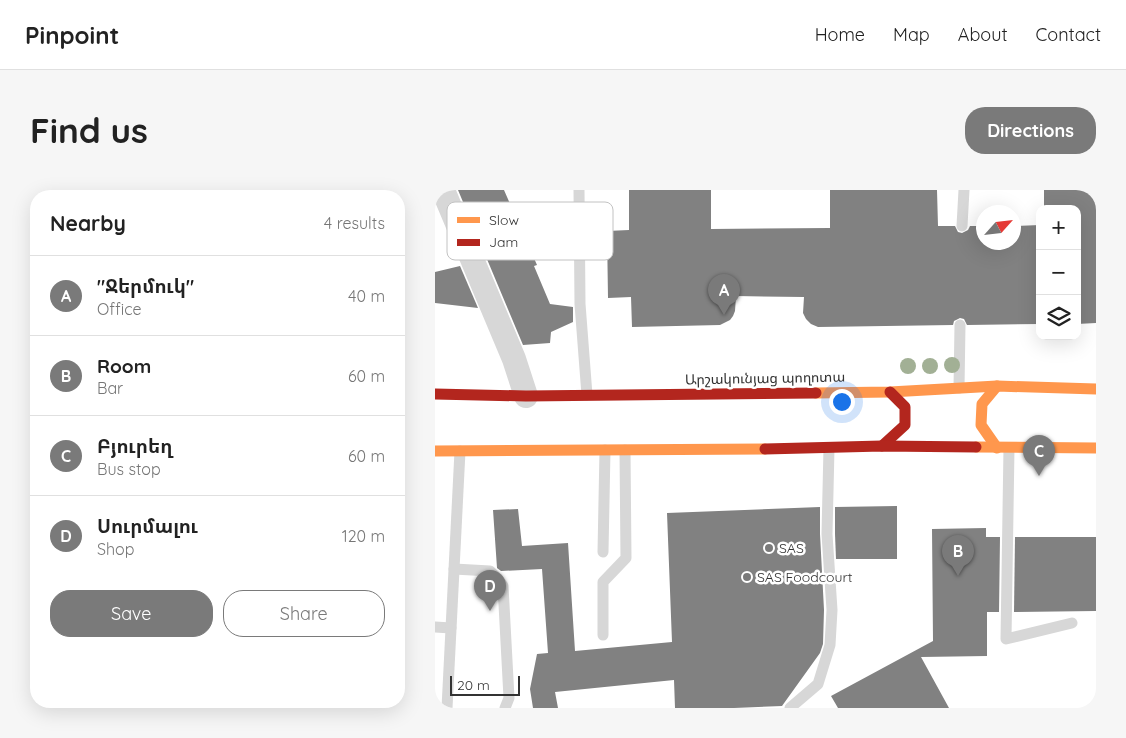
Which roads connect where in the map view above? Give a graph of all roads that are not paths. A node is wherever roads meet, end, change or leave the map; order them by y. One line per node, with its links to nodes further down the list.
1 (443, 190): 3 (street)
2 (964, 190): 4 (lane)
3 (448, 202)
4 (962, 226)
5 (472, 260): 14 (street)
6 (580, 260): 13 (lane)
7 (960, 325): 9 (lane)
8 (997, 386): 9 (main road, Արշակունյաց պողոտա); 10 (main road, Արշակունյաց պողոտա); 17 (main road)
9 (959, 388): 11 (main road, Արշակունյաց պողոտա)
10 (1096, 389)
11 (890, 392): 13 (main road, Արշակունյաց պողոտա); 15 (main road)
12 (435, 394): 14 (main road, Արշակունյաց պողոտա)
13 (587, 395): 14 (main road, Արշակունյաց պողոտա)
14 (526, 396)
15 (883, 446): 16 (main road); 17 (main road)
16 (829, 448): 21 (main road); 32 (lane)
17 (997, 448): 18 (main road)
18 (1009, 448): 19 (main road); 26 (lane)
19 (1096, 448)
20 (605, 450): 21 (main road); 23 (main road); 24 (lane)
21 (625, 450): 29 (lane)
22 (435, 451): 23 (main road)
23 (460, 451): 25 (lane)
24 (603, 552)
25 (454, 568): 28 (lane); 31 (lane)
26 (1072, 623)
27 (435, 627): 28 (lane)
28 (451, 628): 30 (lane)
29 (603, 635)
30 (447, 708)
31 (505, 708)
32 (790, 708)

